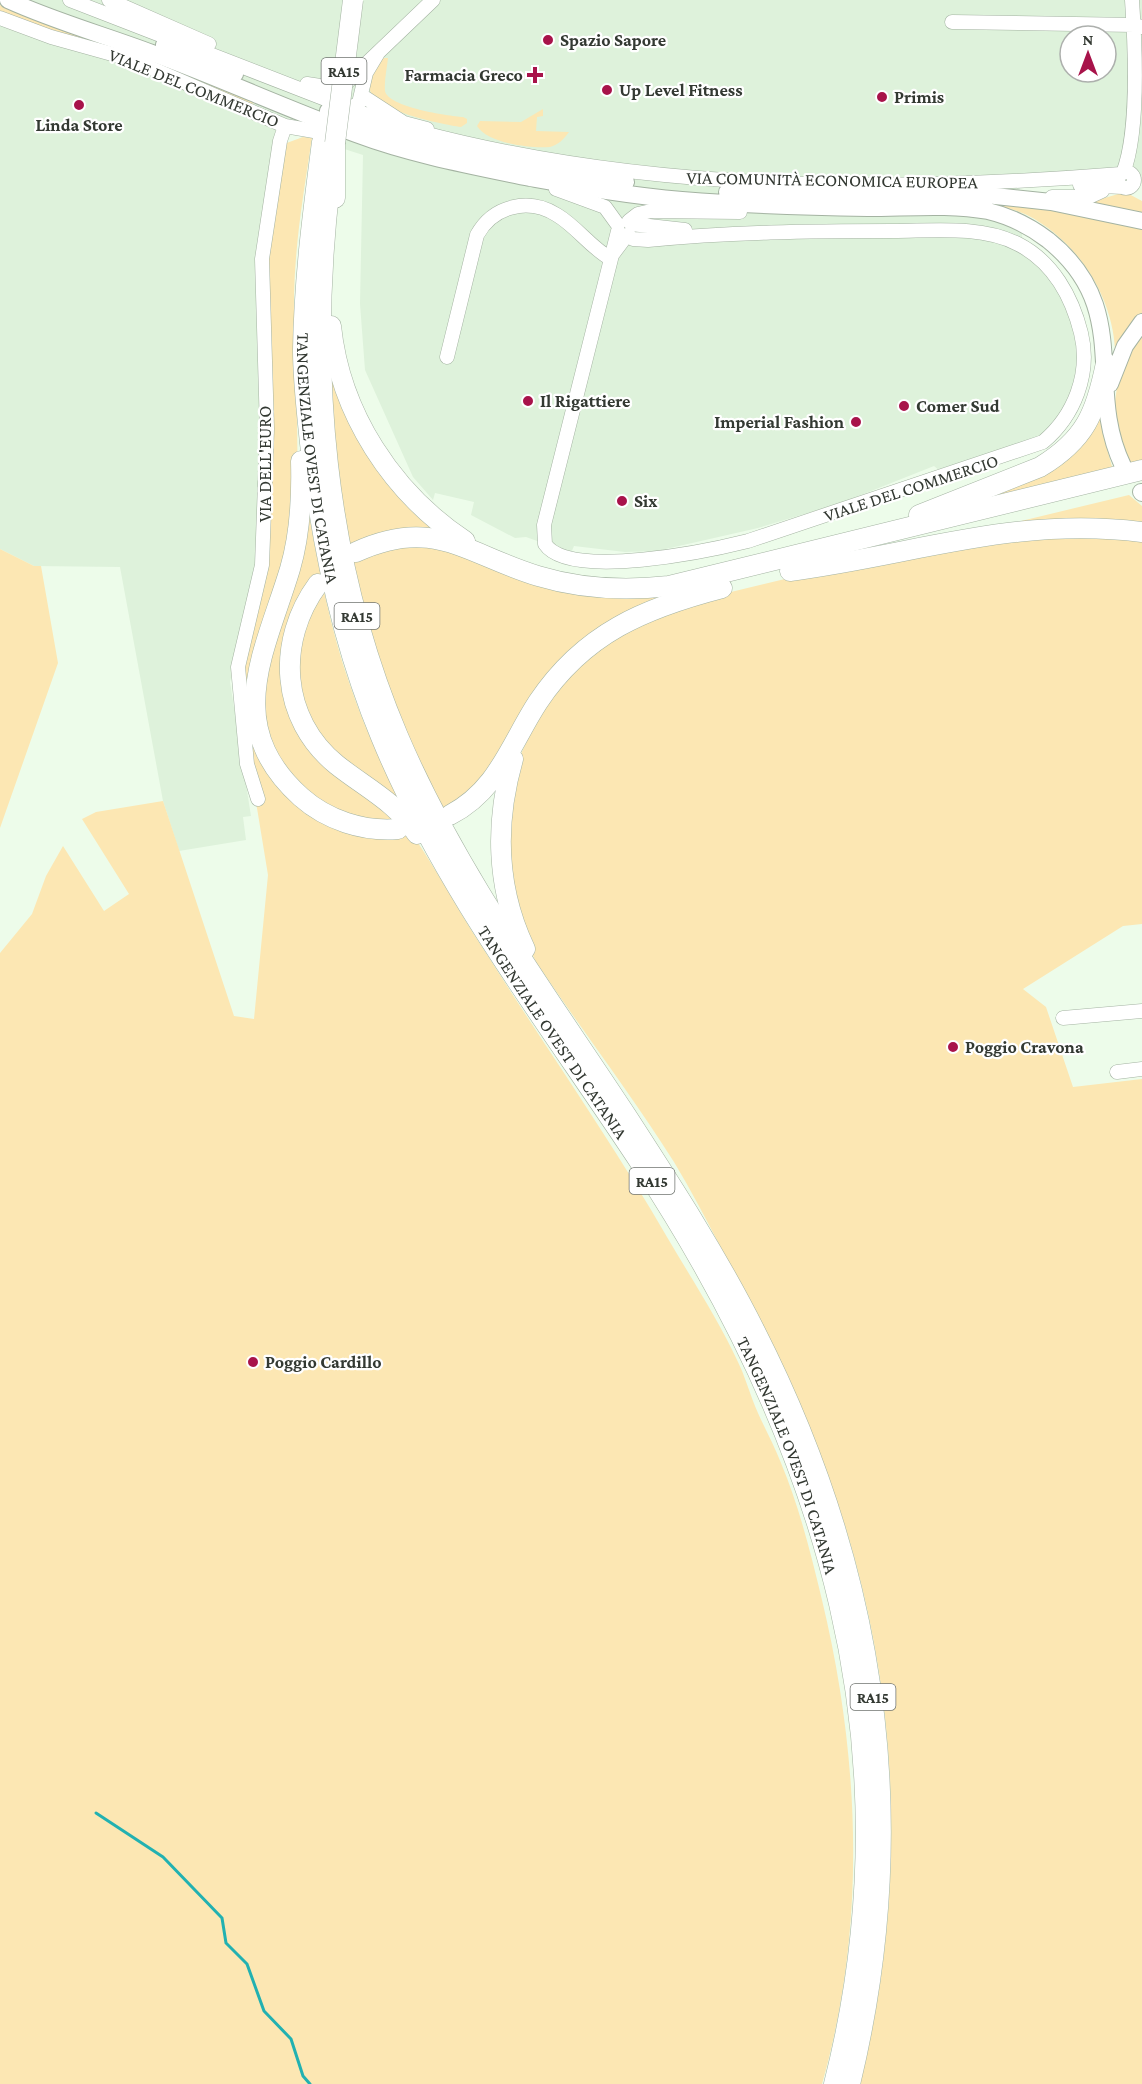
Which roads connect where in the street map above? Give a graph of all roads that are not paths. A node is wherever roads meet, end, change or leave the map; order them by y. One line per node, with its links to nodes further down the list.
1 (36, 0): 22 (main road)
2 (70, 0): 15 (street)
3 (109, 0): 13 (street)
4 (340, 0): 18 (highway, RA15)
5 (353, 0): 18 (highway, RA15, bridge)
6 (433, 0): 12 (street)
7 (1132, 0): 11 (street)
8 (8, 1): 17 (main road)
9 (0, 18): 16 (street, VIALE DEL COMMERCIO)
10 (952, 22): 11 (street)
11 (1138, 26): 21 (street)
12 (378, 53): 13 (street); 14 (street)
13 (341, 88): 14 (street); 15 (street)
14 (361, 94): 15 (street); 19 (street)
15 (345, 106): 19 (street)
16 (285, 126): 17 (street, VIALE DEL COMMERCIO); 41 (street, VIA DELL'EURO)
17 (357, 135): 20 (main road)
18 (328, 142): 28 (highway, TANGENZIALE OVEST DI CATANIA / RA15); 36 (highway); 46 (highway, TANGENZIALE OVEST DI CATANIA / RA15)
19 (475, 145): 22 (street, VIA COMUNITÀ ECONOMICA EUROPEA)
20 (494, 171): 23 (main road); 25 (street)
21 (1124, 184): 22 (street); 22 (street)
22 (1013, 190): 24 (main road)
23 (838, 207): 25 (street); 30 (main road)
24 (1142, 220)
25 (625, 227): 26 (street); 26 (street, VIALE DEL COMMERCIO)
26 (611, 257): 29 (street)
27 (1142, 322): 31 (main road)
28 (303, 356): 43 (highway); 46 (highway, TANGENZIALE OVEST DI CATANIA / RA15)
29 (447, 357)
30 (1106, 363): 31 (main road); 37 (highway)
31 (1107, 397): 32 (main road)
32 (1132, 468): 37 (highway)
33 (1142, 484): 38 (highway)
34 (1142, 532): 38 (highway)
35 (356, 552): 36 (highway)
36 (492, 559): 37 (highway)
37 (765, 563)
38 (790, 571): 40 (highway)
39 (318, 584): 46 (highway)
40 (523, 728): 42 (highway); 46 (highway)
41 (258, 799)
42 (450, 815)
43 (398, 830)
44 (1142, 1011): 45 (street)
45 (1063, 1018)
46 (564, 1036): 49 (highway, TANGENZIALE OVEST DI CATANIA / RA15); 50 (highway, TANGENZIALE OVEST DI CATANIA / RA15)
47 (1142, 1069): 48 (street)
48 (1117, 1072)
49 (834, 2084)
50 (850, 2084)

